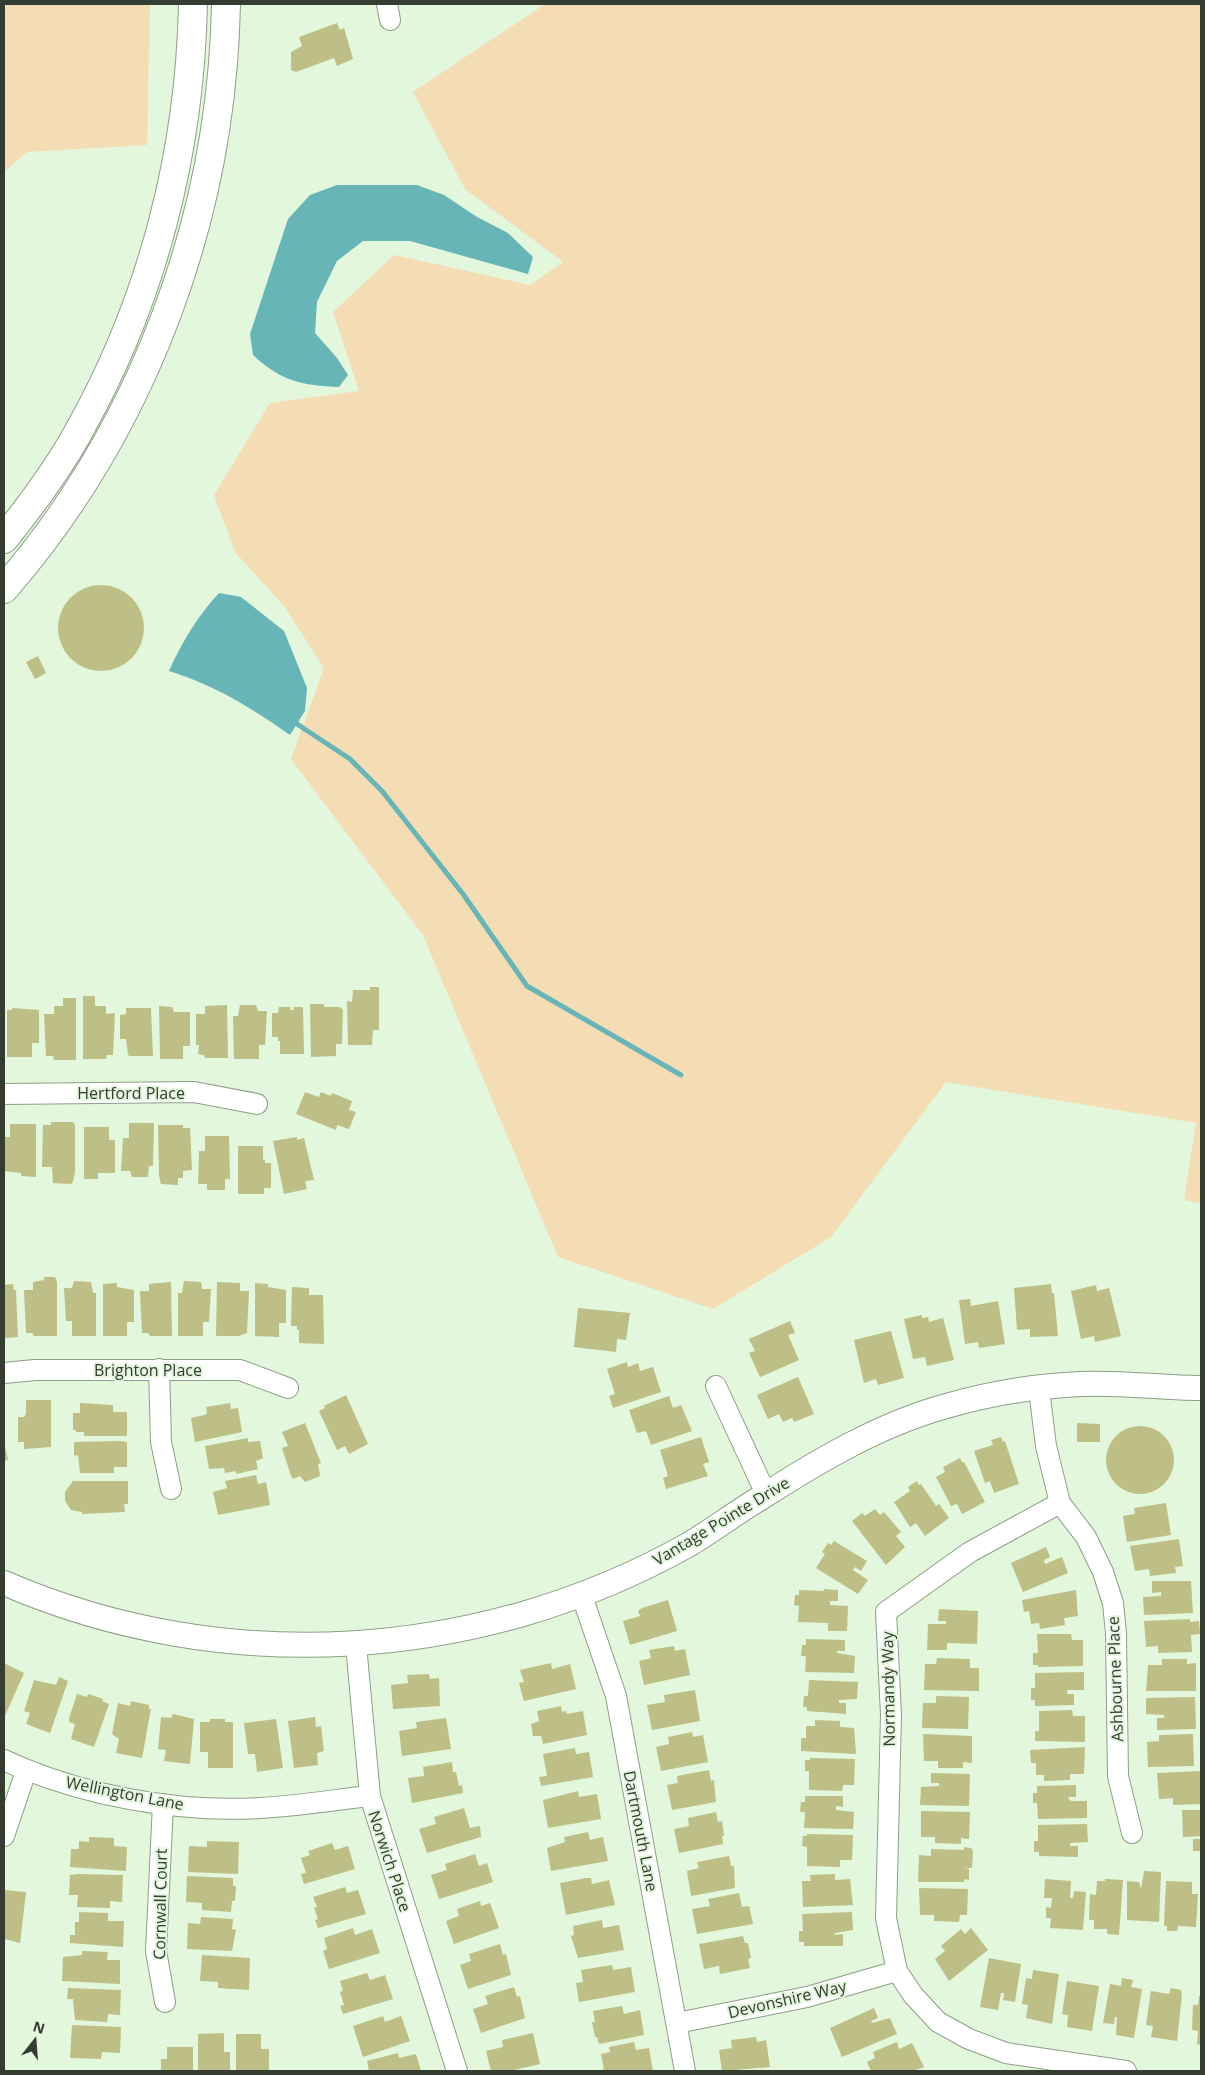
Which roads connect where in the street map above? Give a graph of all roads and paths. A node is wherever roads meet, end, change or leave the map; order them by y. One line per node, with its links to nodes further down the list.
1 (193, 4): 3 (main road)
2 (226, 4): 4 (main road)
3 (4, 539)
4 (4, 589)
5 (4, 1094): 6 (street, Hertford Place)
6 (257, 1104)
7 (159, 1369): 8 (street, Brighton Place); 10 (street, Brighton Place); 13 (street)
8 (4, 1373)
9 (716, 1386): 14 (street)
10 (288, 1388)
11 (1201, 1388): 12 (street, Vantage Pointe Drive)
12 (1039, 1389): 14 (street, Vantage Pointe Drive); 15 (street, Ashbourne Place)
13 (171, 1489)
14 (766, 1494): 17 (street, Vantage Pointe Drive)
15 (1060, 1503): 23 (street, Ashbourne Place); 25 (street, Normandy Way)
16 (4, 1582): 18 (street, Vantage Pointe Drive)
17 (582, 1596): 18 (street, Vantage Pointe Drive); 27 (street, Dartmouth Lane)
18 (356, 1645): 21 (street, Norwich Place)
19 (4, 1760): 20 (street, Wellington Lane)
20 (26, 1770): 22 (street, Wellington Lane); 24 (street)
21 (370, 1796): 22 (street, Wellington Lane); 28 (street, Norwich Place)
22 (163, 1804): 26 (street, Cornwall Court)
23 (1132, 1833)
24 (4, 1836)
25 (897, 1971): 27 (street, Devonshire Way); 30 (street)
26 (165, 2002)
27 (677, 2023): 29 (street, Dartmouth Lane)
28 (457, 2071)
29 (685, 2071)
30 (1126, 2071)

